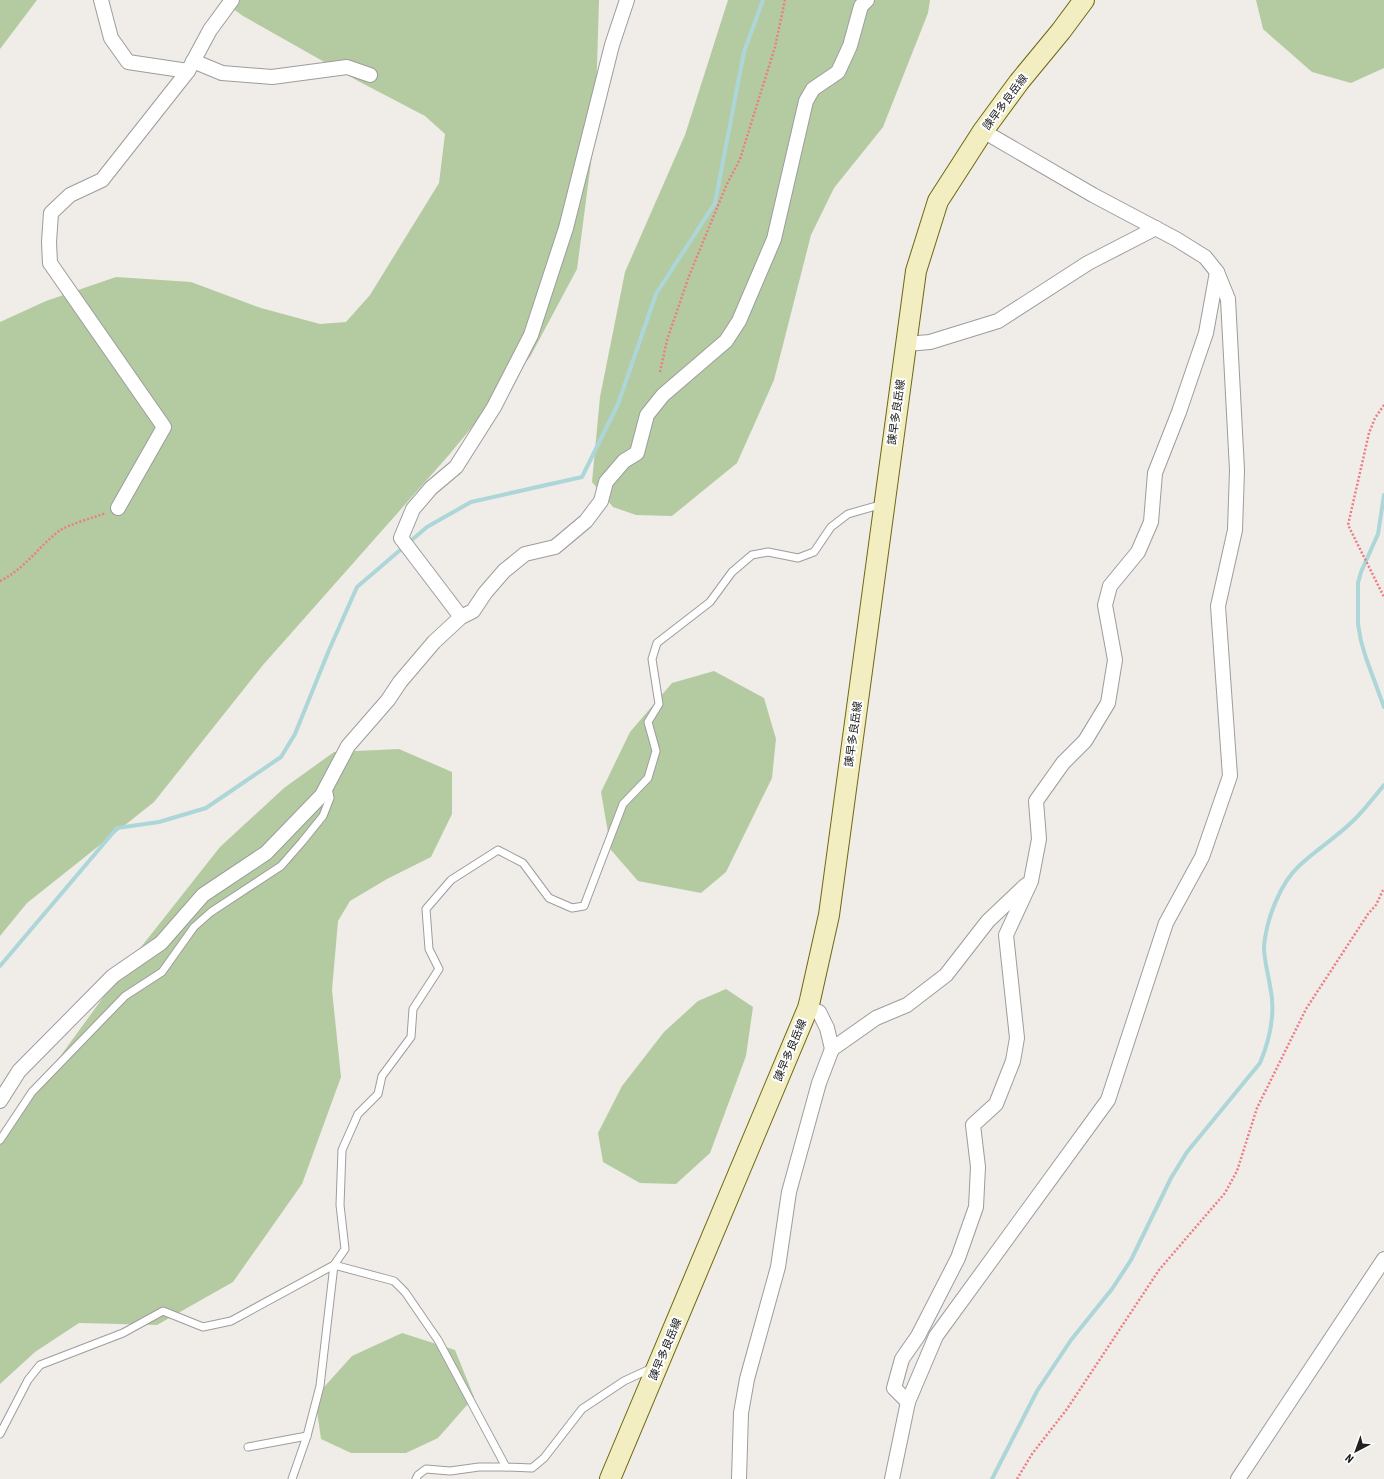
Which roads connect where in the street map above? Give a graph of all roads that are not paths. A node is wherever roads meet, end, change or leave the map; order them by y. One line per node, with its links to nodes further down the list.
1 (101, 0): 6 (street)
2 (232, 0): 6 (street)
3 (627, 0): 14 (street)
4 (867, 0): 14 (street)
5 (1084, 0): 8 (main road, 諫早多良岳線)
6 (191, 66): 7 (street); 13 (street)
7 (370, 75)
8 (983, 131): 9 (street); 11 (main road, 諫早多良岳線)
9 (1156, 228): 10 (street); 11 (street)
10 (1217, 272): 16 (street); 24 (street)
11 (906, 344): 12 (main road, 諫早多良岳線)
12 (883, 504): 17 (main road, 諫早多良岳線); 22 (lane)
13 (118, 508)
14 (461, 617): 15 (street)
15 (327, 786): 19 (street); 20 (lane)
16 (1031, 881): 18 (street); 24 (street)
17 (808, 1008): 18 (street); 23 (main road, 諫早多良岳線)
18 (832, 1050): 32 (street)
19 (0, 1101)
20 (0, 1140)
21 (1384, 1259): 34 (street)
22 (334, 1265): 25 (lane); 26 (lane); 28 (lane)
23 (658, 1366): 28 (lane); 31 (main road, 諫早多良岳線)
24 (908, 1402): 33 (street)
25 (0, 1434)
26 (307, 1436): 27 (lane); 29 (lane)
27 (248, 1447)
28 (506, 1467): 30 (lane)
29 (292, 1479)
30 (416, 1479)
31 (610, 1479)
32 (739, 1479)
33 (892, 1479)
34 (1238, 1479)

